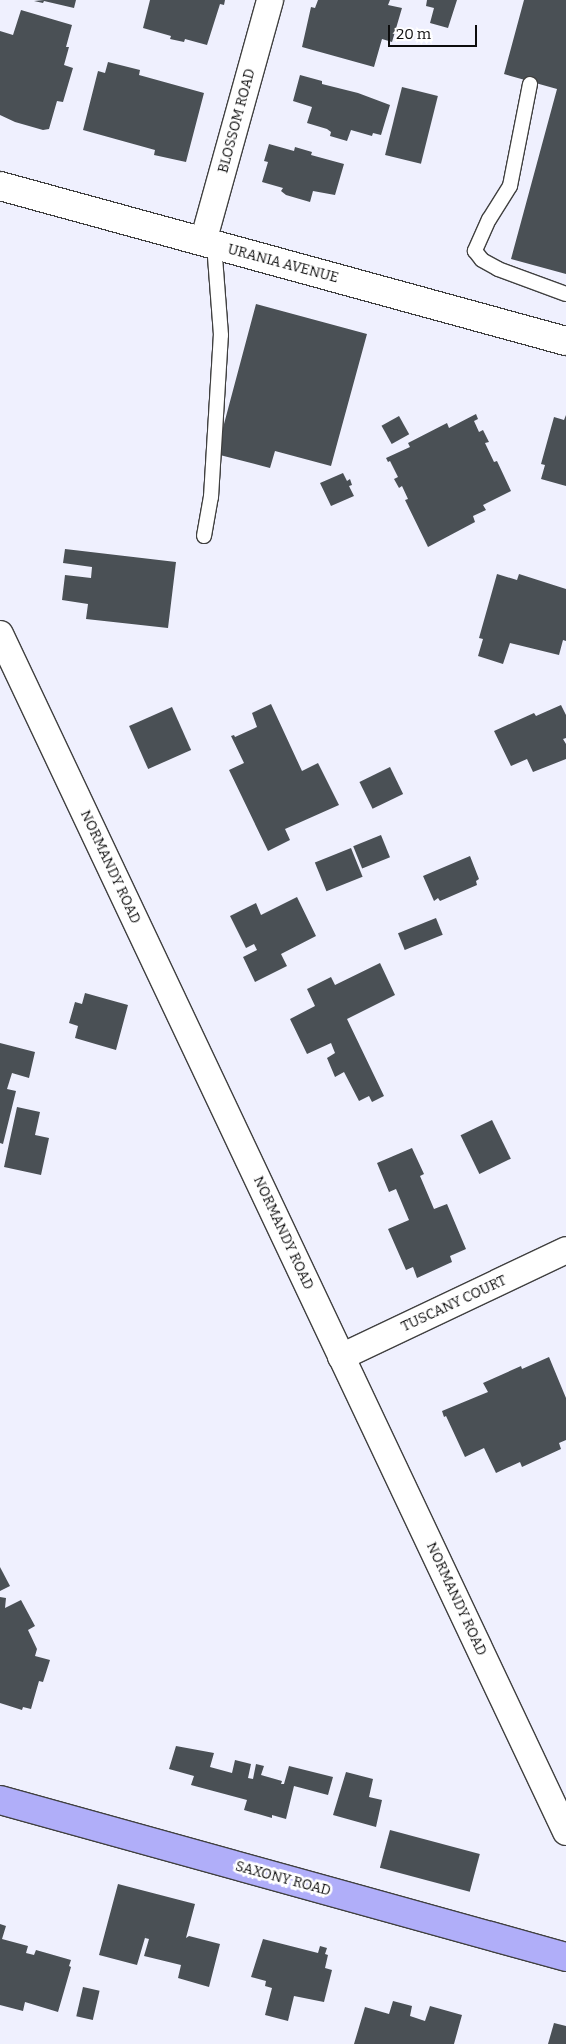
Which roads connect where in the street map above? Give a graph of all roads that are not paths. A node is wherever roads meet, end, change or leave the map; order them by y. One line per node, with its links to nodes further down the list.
1 (270, 0): 4 (street, BLOSSOM ROAD)
2 (530, 84): 5 (lane)
3 (0, 186): 4 (street, URANIA AVENUE)
4 (208, 243): 6 (street, URANIA AVENUE); 7 (lane)
5 (566, 294)
6 (566, 341)
7 (204, 536)
8 (0, 634): 10 (street, NORMANDY ROAD)
9 (566, 1250): 10 (street, TUSCANY COURT)
10 (342, 1357): 12 (street, NORMANDY ROAD)
11 (0, 1800): 13 (main road, SAXONY ROAD)
12 (566, 1832)
13 (566, 1957)

